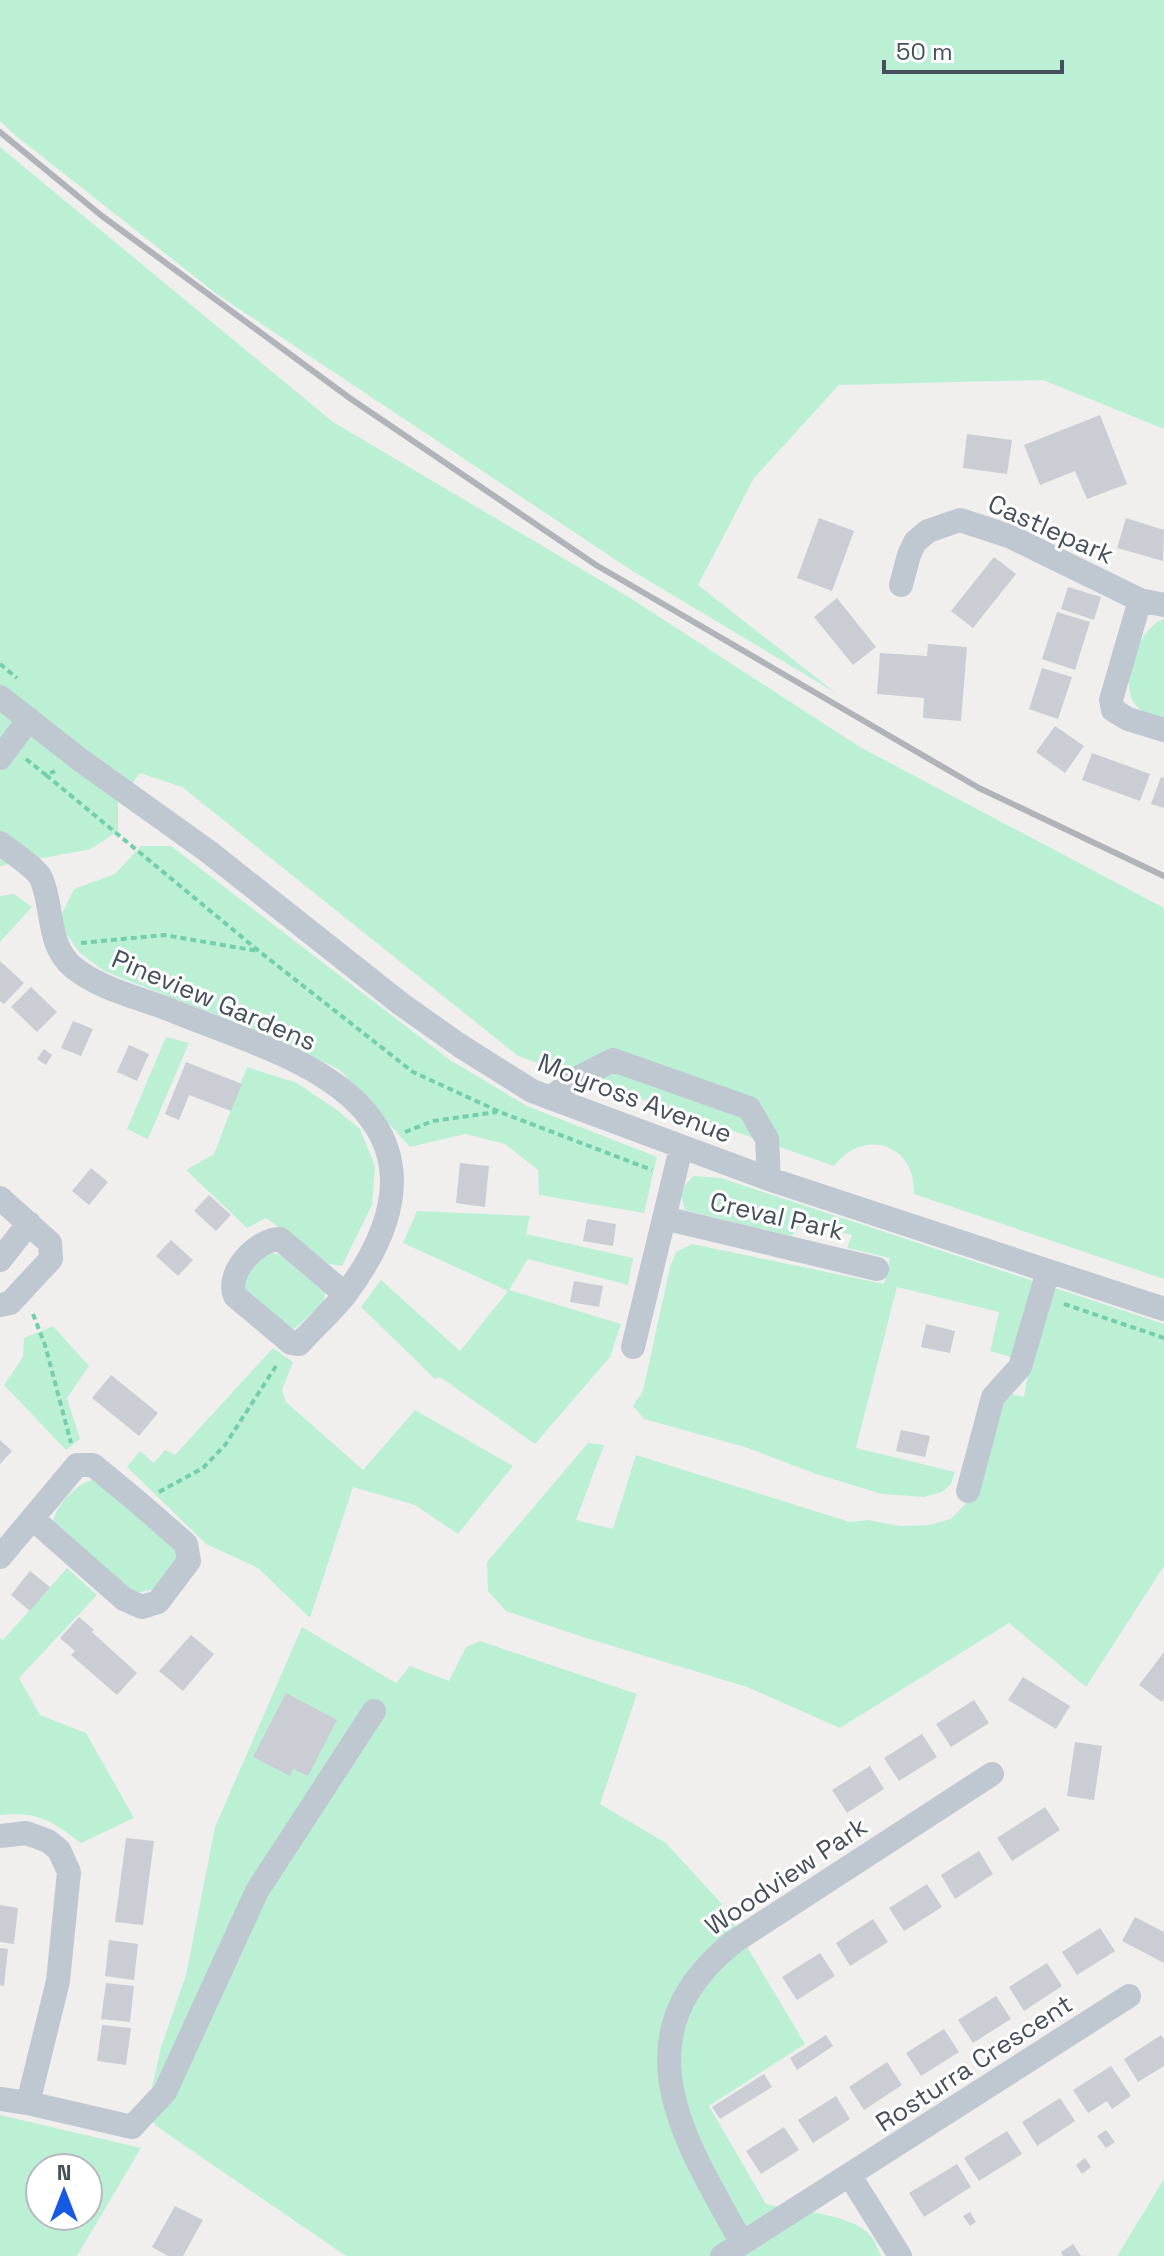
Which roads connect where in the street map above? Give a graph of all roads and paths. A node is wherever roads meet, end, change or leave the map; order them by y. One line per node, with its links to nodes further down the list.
1 (901, 585): 2 (street, Castlepark)
2 (1152, 603): 5 (street)
3 (0, 697): 4 (street, Moyross Avenue)
4 (29, 719): 6 (street); 7 (street, Moyross Avenue)
5 (1164, 730)
6 (4, 752): 8 (path)
7 (79, 759): 8 (path); 12 (street, Moyross Avenue)
8 (46, 775): 11 (path)
9 (0, 843): 10 (street, Pineview Gardens)
10 (56, 945): 11 (path); 14 (street, Pineview Gardens)
11 (260, 952): 13 (path)
12 (550, 1098): 15 (street, Moyross Avenue); 17 (street)
13 (500, 1112): 14 (path); 16 (path)
14 (384, 1141): 25 (street, Pineview Gardens)
15 (681, 1148): 16 (street); 17 (street, Moyross Avenue)
16 (673, 1178): 19 (street)
17 (769, 1179): 23 (street, Moyross Avenue)
18 (0, 1198): 20 (street)
19 (664, 1218): 22 (street, Creval Park); 31 (street)
20 (29, 1223): 21 (street); 24 (street)
21 (0, 1260)
22 (877, 1269)
23 (1048, 1271): 26 (street); 28 (street, Moyross Avenue)
24 (23, 1288): 27 (street); 32 (path)
25 (345, 1294): 30 (street, Pineview Gardens); 30 (street)
26 (1039, 1295): 29 (path); 33 (street)
27 (0, 1305)
28 (1164, 1309)
29 (1164, 1338)
30 (291, 1343): 34 (path)
31 (633, 1347)
32 (77, 1465): 34 (street); 35 (street)
33 (968, 1491)
34 (139, 1503): 35 (street)
35 (33, 1519): 36 (street)
36 (0, 1557)
37 (374, 1711): 42 (street)
38 (992, 1774): 44 (street, Woodview Park)
39 (0, 1836): 42 (street)
40 (1129, 1996): 43 (street, Rosturra Crescent)
41 (0, 2099): 42 (street)
42 (28, 2103)
43 (850, 2176): 44 (street, Rosturra Crescent); 45 (street)
44 (732, 2250)
45 (900, 2256)

